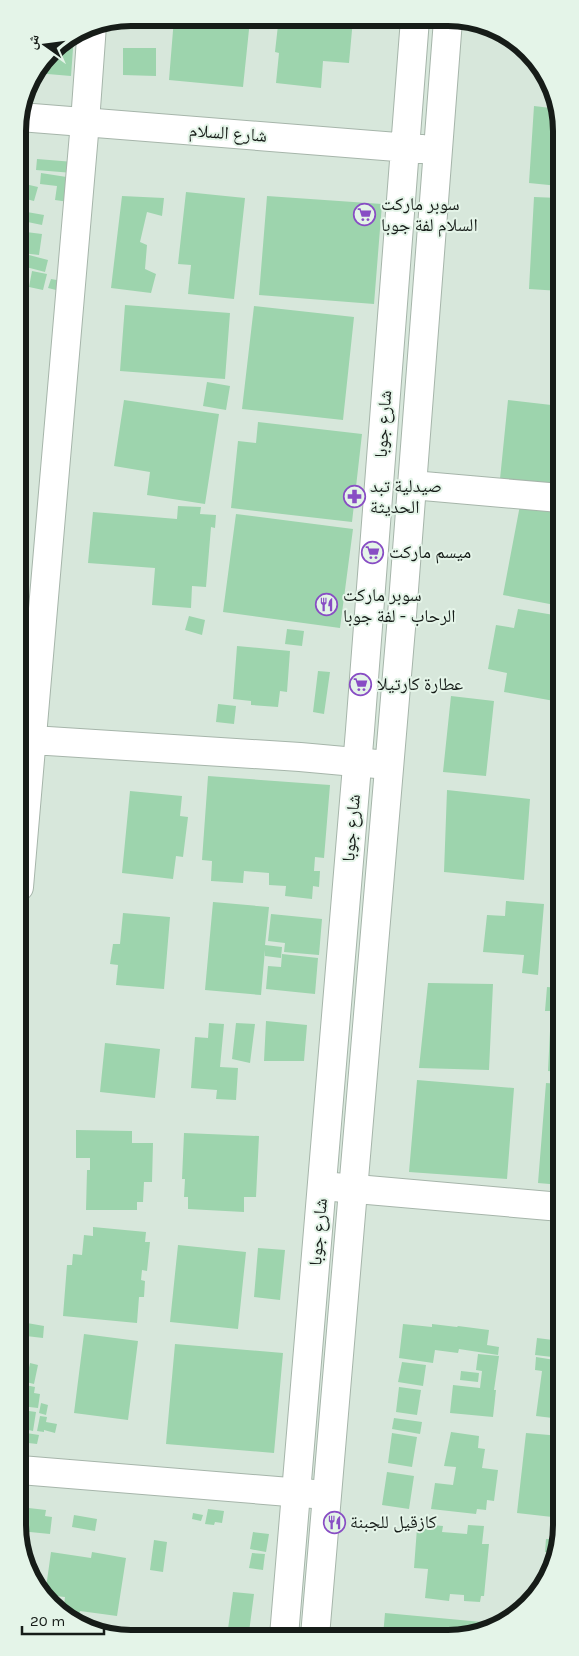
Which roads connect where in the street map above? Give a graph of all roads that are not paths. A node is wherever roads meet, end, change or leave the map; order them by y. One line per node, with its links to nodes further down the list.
1 (414, 26): 6 (street, شارع جوبا)
2 (447, 26): 7 (street, شارع جوبا)
3 (91, 34): 5 (street)
4 (27, 118): 5 (street, شارع السلام)
5 (85, 122): 6 (street, شارع السلام); 12 (street)
6 (405, 147): 7 (street, شارع السلام); 10 (street, شارع جوبا)
7 (437, 150): 8 (street, شارع جوبا)
8 (412, 485): 9 (street); 11 (street, شارع جوبا)
9 (553, 497)
10 (372, 572): 11 (street); 14 (street, شارع جوبا)
11 (405, 575): 15 (street, شارع جوبا)
12 (29, 641): 13 (street)
13 (32, 740): 14 (street); 16 (street)
14 (356, 762): 15 (street); 17 (street, شارع جوبا)
15 (388, 764): 18 (street, شارع جوبا)
16 (26, 796)
17 (322, 1186): 18 (street); 21 (street, شارع جوبا)
18 (353, 1189): 19 (street); 22 (street, شارع جوبا)
19 (553, 1206)
20 (26, 1470): 21 (street)
21 (296, 1493): 22 (street); 23 (street, شارع جوبا)
22 (326, 1495): 24 (street, شارع جوبا)
23 (285, 1630)
24 (315, 1630)

